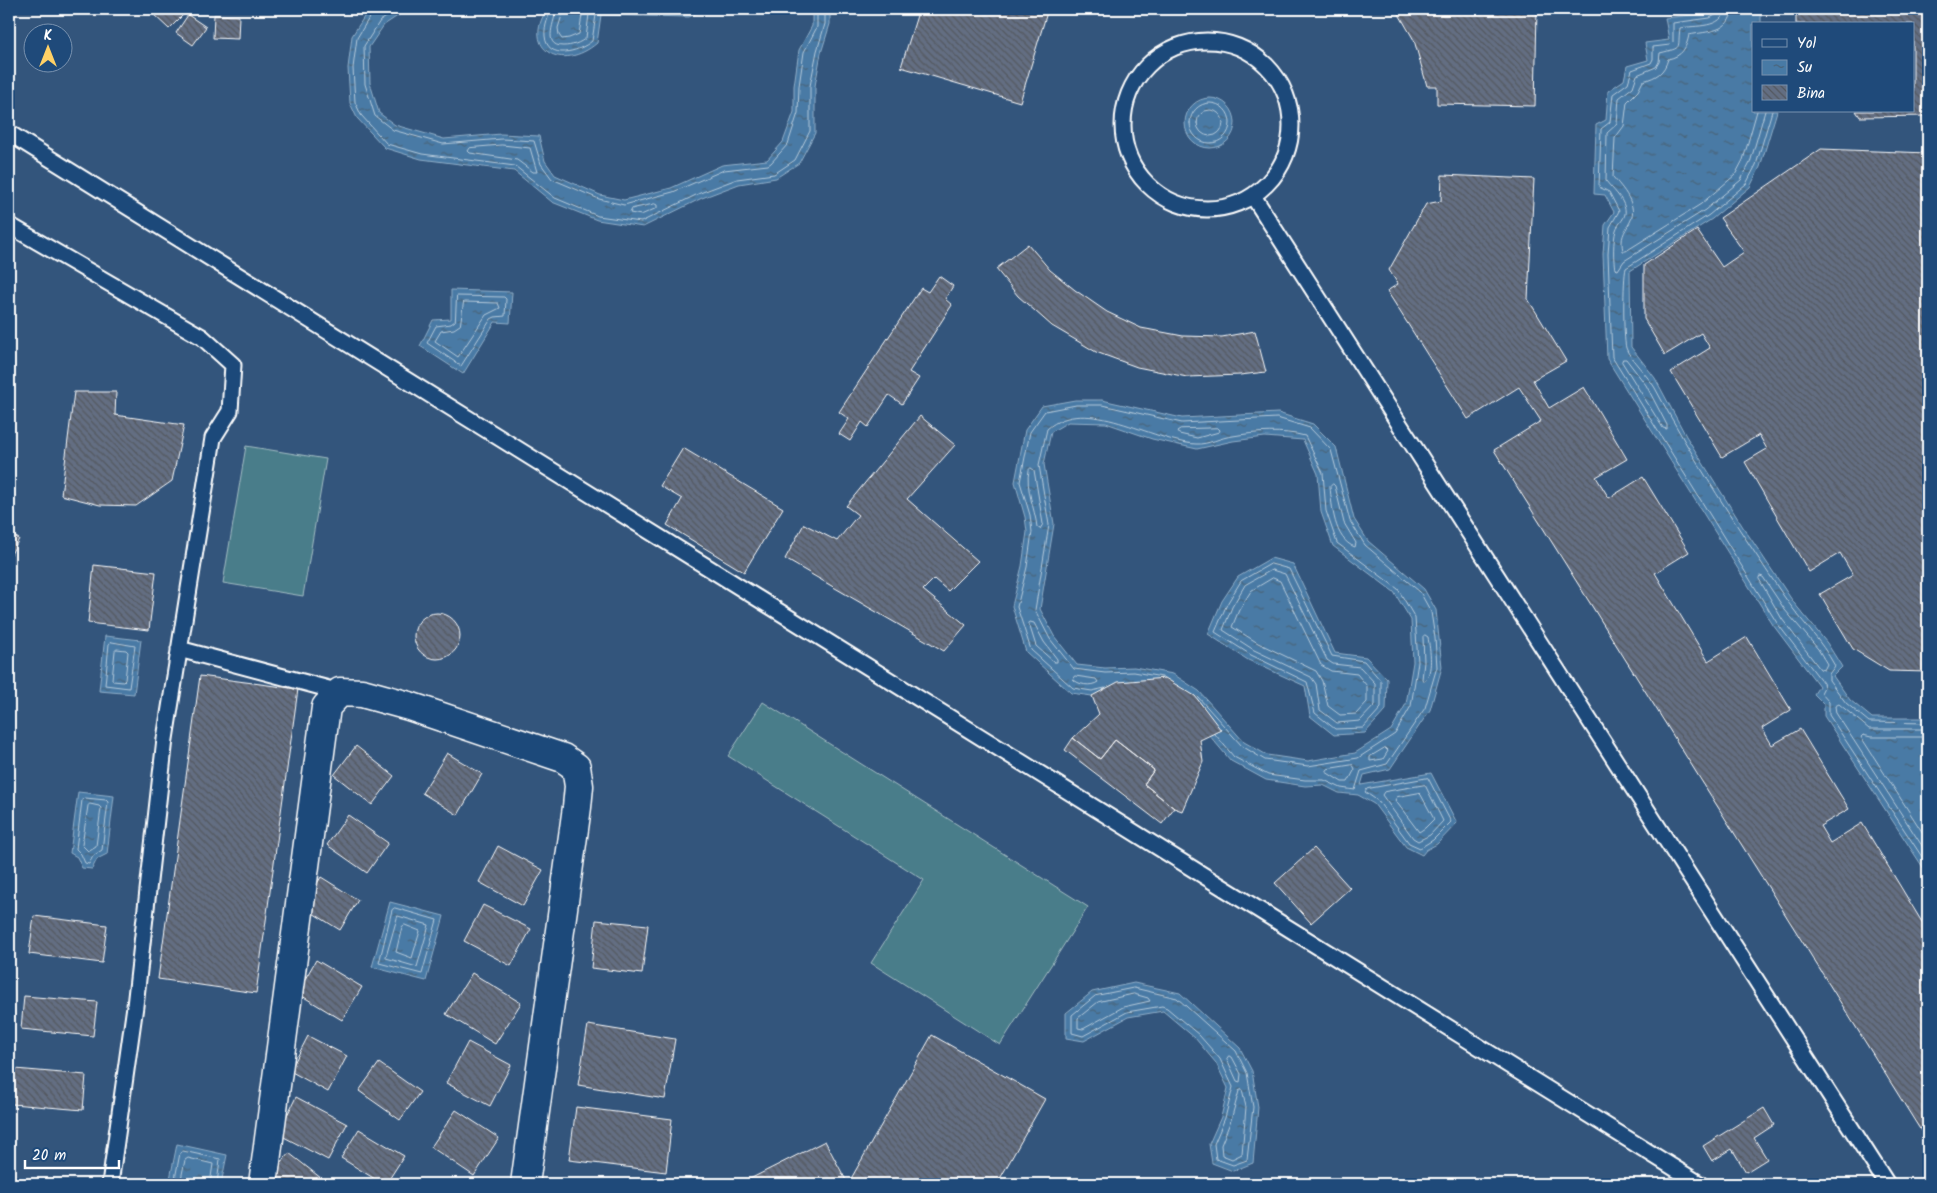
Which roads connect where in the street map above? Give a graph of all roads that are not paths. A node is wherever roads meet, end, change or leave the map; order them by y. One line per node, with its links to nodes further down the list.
1 (9, 133): 9 (lane)
2 (1253, 196): 2 (lane); 10 (lane)
3 (9, 225): 4 (lane)
4 (179, 649): 5 (lane); 6 (lane)
5 (340, 692): 7 (street); 8 (street)
6 (110, 1184)
7 (263, 1184)
8 (524, 1184)
9 (1700, 1184)
10 (1886, 1184)

